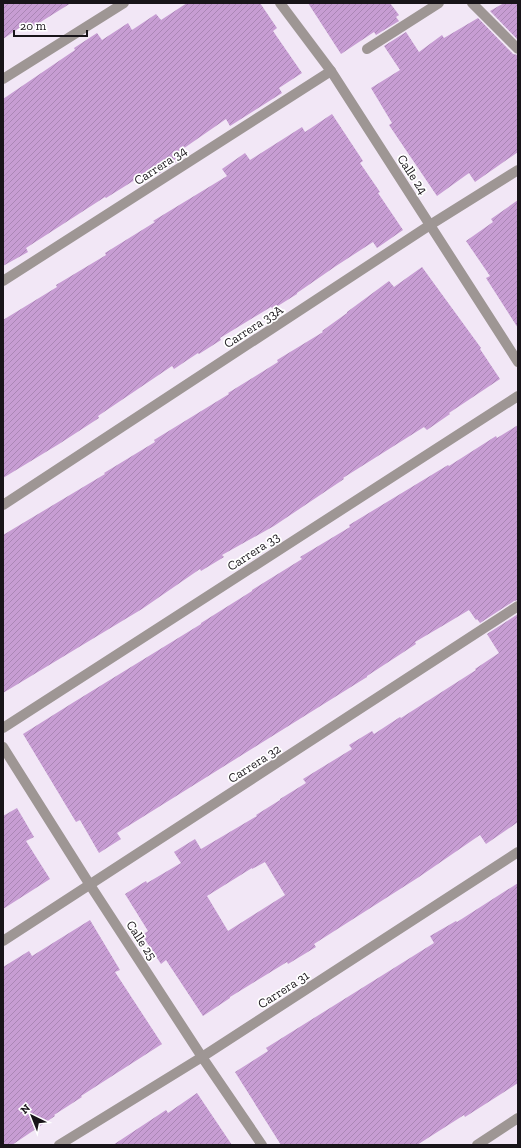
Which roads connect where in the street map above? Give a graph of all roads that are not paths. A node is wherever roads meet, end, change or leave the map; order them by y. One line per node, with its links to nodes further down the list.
1 (124, 3): 8 (street)
2 (280, 3): 7 (street, Calle 24)
3 (439, 3): 5 (street)
4 (472, 3): 6 (street)
5 (366, 49)
6 (518, 49)
7 (331, 71): 10 (street, Calle 24); 11 (street, Carrera 34)
8 (3, 79)
9 (518, 170): 10 (street, Carrera 33A)
10 (430, 225): 12 (street, Calle 24); 14 (street, Carrera 33A)
11 (3, 281)
12 (518, 362)
13 (518, 396): 16 (street, Carrera 33)
14 (3, 505)
15 (518, 606): 19 (street, Carrera 32)
16 (3, 728)
17 (3, 747): 19 (street, Calle 25)
18 (518, 852): 21 (street, Carrera 31)
19 (90, 885): 20 (street, Carrera 32); 21 (street, Calle 25)
20 (3, 940)
21 (202, 1057): 23 (street, Carrera 31); 24 (street, Calle 25)
22 (518, 1118): 25 (street)
23 (60, 1145)
24 (262, 1145)
25 (476, 1145)

